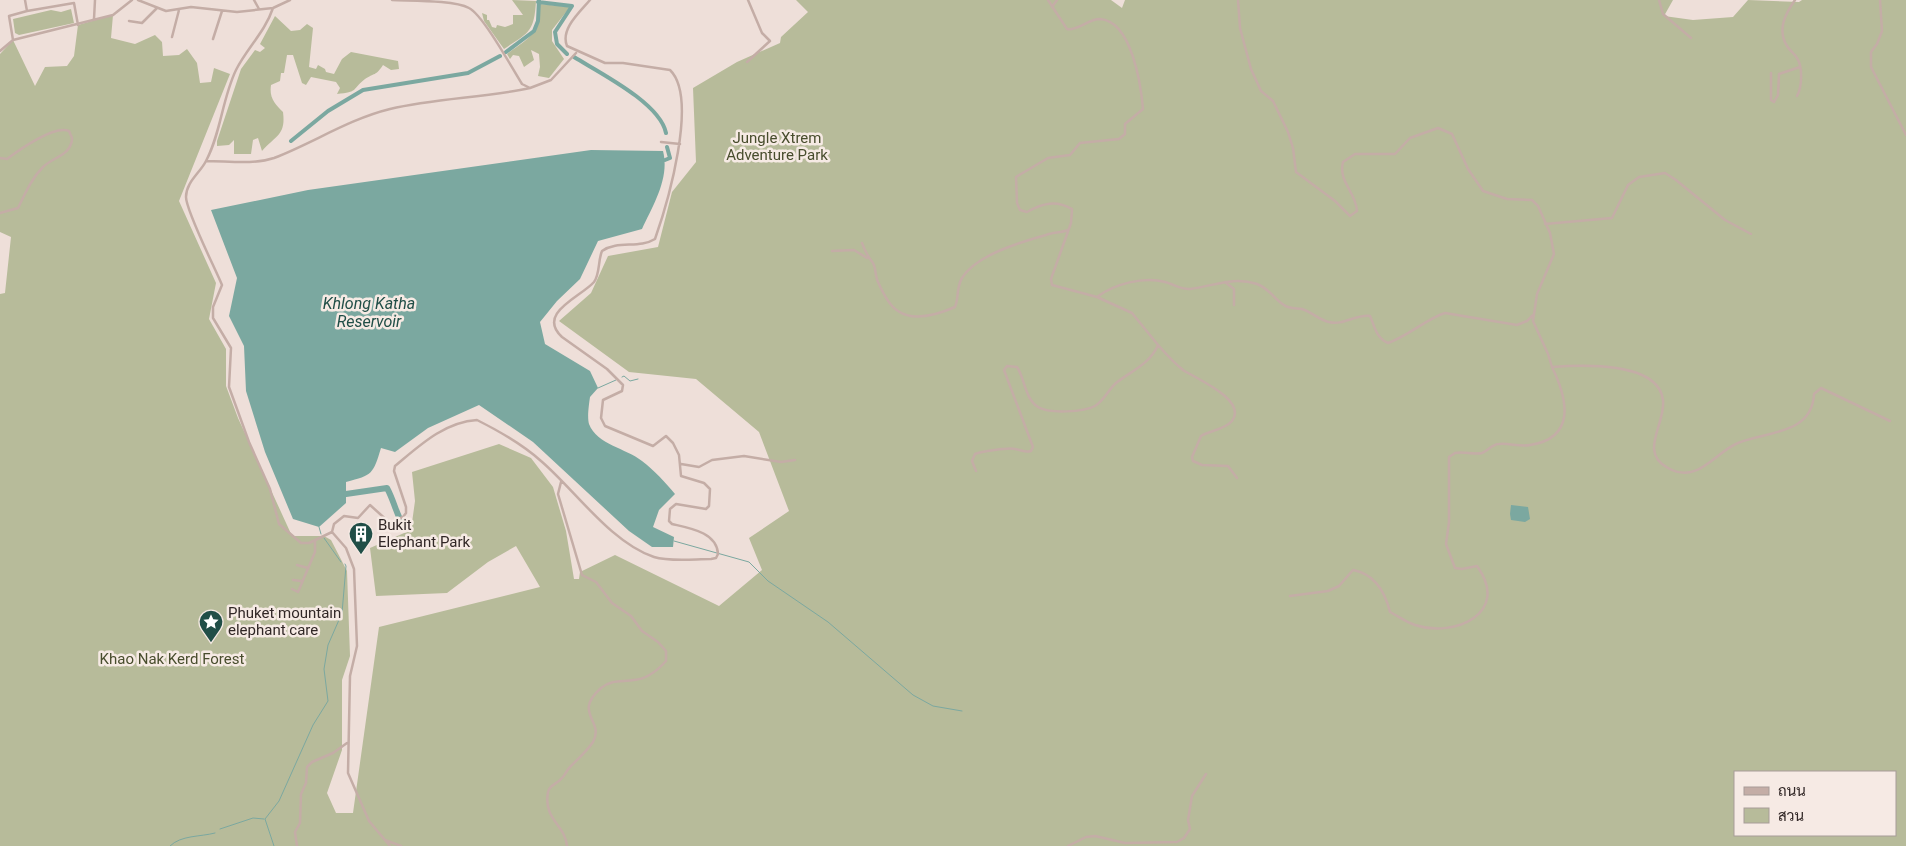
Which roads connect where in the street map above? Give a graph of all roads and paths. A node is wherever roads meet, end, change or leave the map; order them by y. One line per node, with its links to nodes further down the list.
1 (25, 0): 22 (street)
2 (95, 0): 23 (street)
3 (132, 0): 23 (street)
4 (138, 0): 17 (street)
5 (254, 0): 20 (street)
6 (290, 0): 18 (street)
7 (392, 0): 35 (street)
8 (590, 0): 31 (street)
9 (748, 0): 32 (street)
10 (1048, 0): 16 (street)
11 (1057, 0): 16 (street)
12 (1238, 0): 43 (street)
13 (1659, 0): 27 (street)
14 (1795, 0): 33 (street)
15 (1880, 0): 37 (street)
16 (1052, 7): 44 (street)
17 (157, 8): 19 (street); 24 (street)
18 (273, 8): 20 (street); 41 (street)
19 (179, 9): 21 (street); 26 (street)
20 (259, 9): 21 (street)
21 (222, 11): 28 (street)
22 (26, 12): 25 (street); 29 (street)
23 (94, 19): 25 (street)
24 (129, 21)
25 (78, 25): 29 (street)
26 (172, 38)
27 (1691, 38)
28 (213, 39)
29 (13, 40): 30 (street)
30 (0, 51)
31 (578, 52): 35 (street); 39 (street)
32 (747, 62)
33 (1800, 67): 34 (street); 36 (street)
34 (1771, 73)
35 (530, 88): 41 (street)
36 (1797, 96)
37 (1906, 135)
38 (661, 142): 39 (street)
39 (680, 144): 57 (street)
40 (0, 158): 42 (street)
41 (206, 161): 62 (street)
42 (0, 213)
43 (1545, 224): 45 (street); 52 (street)
44 (1068, 230): 48 (street); 50 (street)
45 (1751, 234)
46 (862, 243): 48 (street)
47 (832, 251): 48 (street)
48 (868, 260)
49 (1223, 281): 50 (street); 51 (street); 52 (street)
50 (1097, 297): 53 (street)
51 (1234, 305)
52 (1534, 314): 54 (street)
53 (1158, 345): 58 (street); 59 (street)
54 (1552, 367): 55 (street); 68 (street)
55 (1890, 421)
56 (794, 460): 57 (street)
57 (682, 464): 60 (street)
58 (976, 471)
59 (1237, 478)
60 (561, 482): 61 (street); 75 (street)
61 (332, 532): 62 (street); 69 (street)
62 (315, 541): 64 (street)
63 (297, 565): 64 (street)
64 (308, 568): 66 (street)
65 (293, 580): 66 (street)
66 (301, 581): 67 (street)
67 (292, 589)
68 (1290, 596)
69 (348, 743): 72 (street); 73 (street)
70 (1206, 774): 76 (street)
71 (386, 840): 74 (street)
72 (297, 846)
73 (390, 846)
74 (401, 846)
75 (567, 846)
76 (1068, 846)

